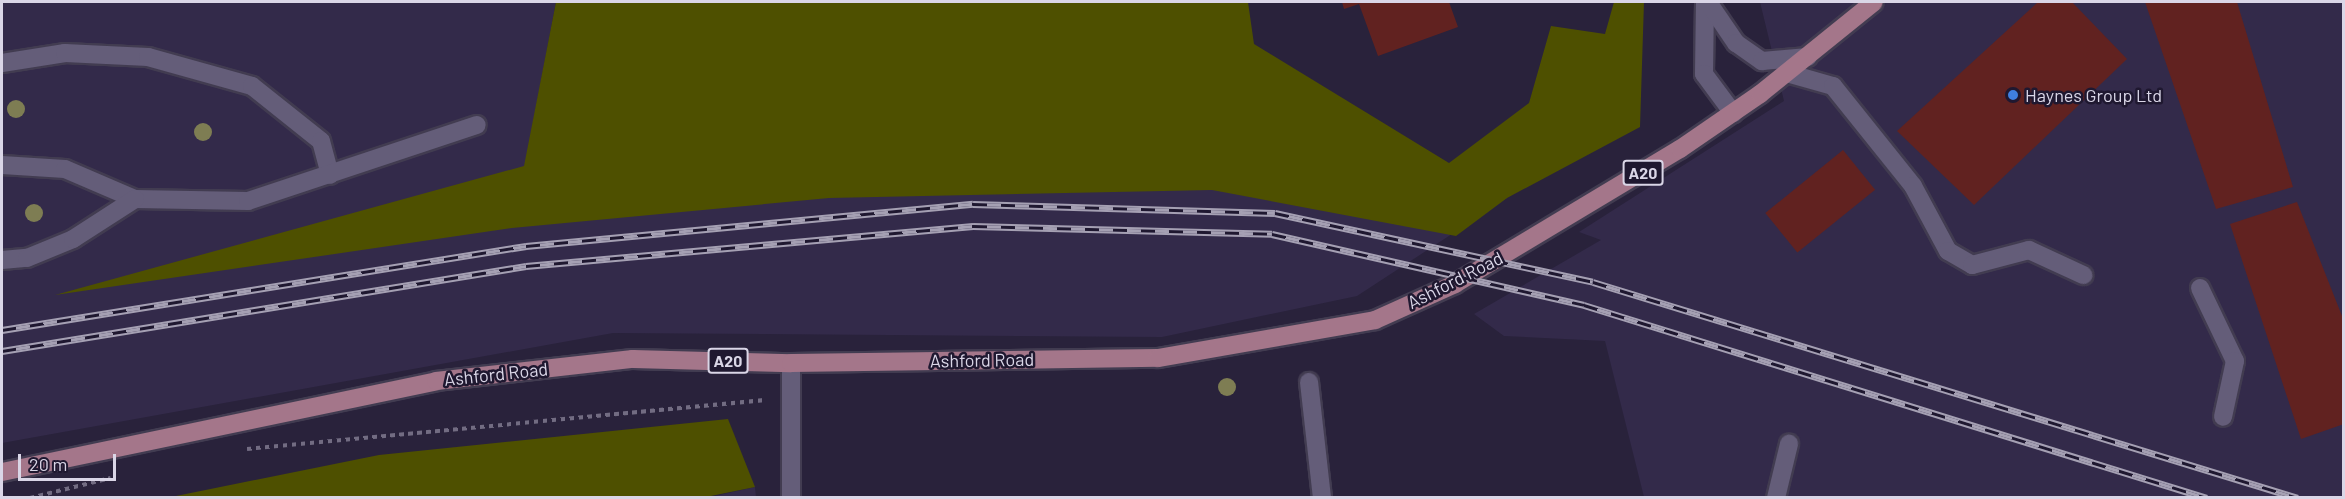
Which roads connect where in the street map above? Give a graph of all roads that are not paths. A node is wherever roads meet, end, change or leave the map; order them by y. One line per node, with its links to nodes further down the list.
1 (1706, 2): 3 (street); 6 (street)
2 (1874, 2): 3 (main road, Ashford Road / A20)
3 (1808, 57): 5 (main road, Ashford Road / A20)
4 (2, 63): 9 (street)
5 (1787, 73): 6 (main road, Ashford Road / A20); 12 (street)
6 (1733, 113): 14 (main road, Ashford Road / A20)
7 (477, 125): 9 (street)
8 (2, 165): 10 (street)
9 (330, 175): 10 (street)
10 (135, 199): 11 (street)
11 (2, 260)
12 (2083, 275)
13 (2200, 288): 16 (street)
14 (791, 363): 18 (main road, Ashford Road / A20); 19 (street)
15 (1310, 382): 20 (street)
16 (2223, 417)
17 (1789, 444): 21 (street)
18 (2, 472)
19 (791, 498)
20 (1322, 498)
21 (1776, 498)

